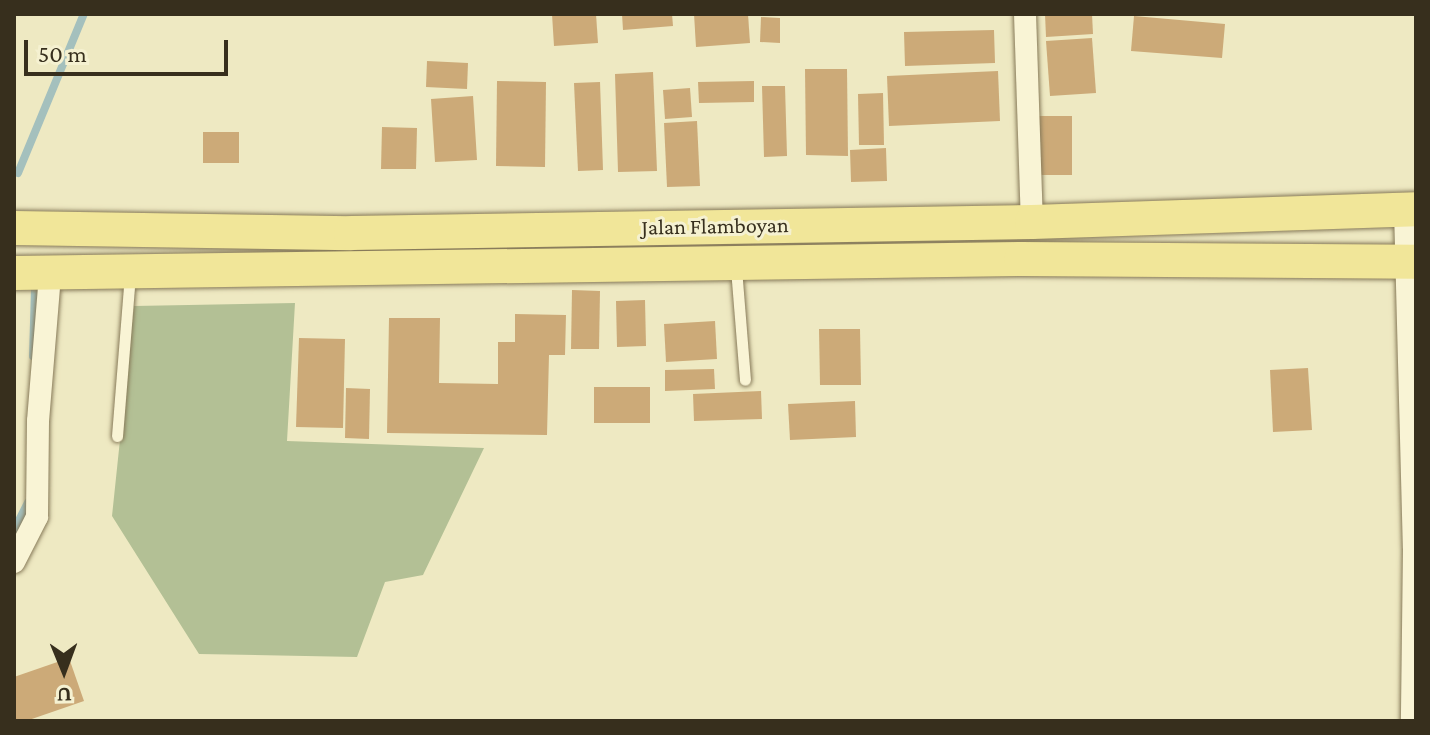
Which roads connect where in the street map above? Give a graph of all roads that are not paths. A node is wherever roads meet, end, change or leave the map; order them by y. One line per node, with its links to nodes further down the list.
1 (1025, 14): 3 (street)
2 (1410, 209): 3 (main road, Jalan Flamboyan); 6 (street)
3 (1032, 222): 4 (main road, Jalan Flamboyan)
4 (732, 226): 5 (main road, Jalan Flamboyan); 7 (main road)
5 (14, 228)
6 (1410, 262): 7 (main road, Jalan Flamboyan); 12 (street)
7 (736, 263): 9 (main road, Jalan Flamboyan); 10 (lane)
8 (31, 273): 9 (main road, Jalan Flamboyan); 13 (street)
9 (130, 274): 11 (lane)
10 (745, 380)
11 (117, 436)
12 (1415, 548): 14 (street)
13 (14, 562)
14 (1412, 721)

